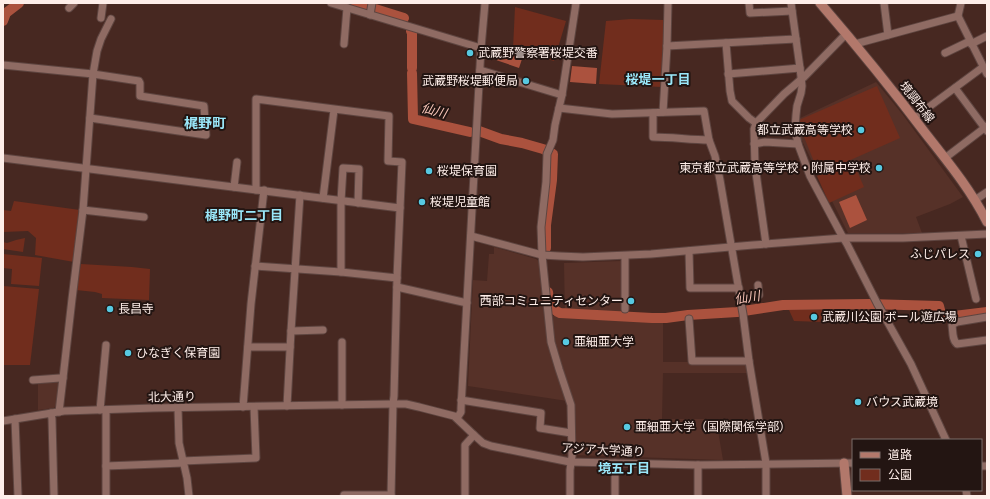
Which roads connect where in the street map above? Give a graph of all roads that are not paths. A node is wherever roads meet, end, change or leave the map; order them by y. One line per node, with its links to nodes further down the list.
1 (103, 3): 15 (street)
2 (331, 3): 11 (street)
3 (485, 3): 26 (street)
4 (576, 3): 37 (street)
5 (668, 3): 25 (street)
6 (749, 3): 13 (street)
7 (791, 3): 13 (street)
8 (820, 3): 17 (main road, 境調布線)
9 (884, 3): 18 (street)
10 (961, 3): 14 (street)
11 (347, 8): 12 (street); 23 (street)
12 (371, 8): 26 (street)
13 (792, 11): 20 (street)
14 (958, 16): 18 (street); 22 (street)
15 (101, 18)
16 (111, 19): 32 (street)
17 (846, 34): 24 (main road, 境調布線); 35 (street)
18 (888, 35): 24 (street)
19 (987, 36): 22 (street)
20 (796, 39): 21 (street); 30 (street)
21 (726, 43): 25 (street); 33 (street)
22 (971, 43): 27 (street); 29 (street)
23 (344, 44)
24 (855, 44): 43 (main road, 境調布線)
25 (667, 46): 40 (street)
26 (481, 48): 31 (street)
27 (945, 53)
28 (3, 66): 32 (street)
29 (983, 67): 34 (street); 36 (street)
30 (800, 68): 33 (street); 35 (street)
31 (480, 70): 37 (street); 67 (street)
32 (93, 74): 42 (street); 42 (street)
33 (728, 74): 44 (street)
34 (987, 74)
35 (803, 78): 44 (street); 48 (street)
36 (955, 88): 43 (street); 45 (street)
37 (562, 96): 38 (street)
38 (559, 108): 41 (street); 73 (street)
39 (334, 110): 54 (street); 58 (street); 62 (street)
40 (663, 112): 41 (street); 46 (street)
41 (652, 113): 46 (street)
42 (90, 118): 52 (street)
43 (914, 118): 50 (main road, 境調布線)
44 (756, 123): 47 (street)
45 (986, 128): 50 (street)
46 (710, 140): 71 (street)
47 (754, 144): 48 (street); 70 (street)
48 (798, 144): 69 (street)
49 (3, 158): 52 (street)
50 (945, 158): 59 (main road, 境調布線)
51 (237, 162): 53 (street)
52 (87, 168): 53 (street); 63 (street)
53 (234, 187): 54 (street)
54 (256, 190): 55 (street)
55 (264, 190): 57 (street); 75 (street)
56 (987, 192): 59 (street)
57 (300, 196): 58 (street); 76 (street)
58 (323, 198): 60 (street)
59 (975, 200): 65 (main road, 境調布線)
60 (341, 201): 61 (street); 61 (street); 77 (street)
61 (358, 203): 62 (street)
62 (400, 208): 78 (street)
63 (83, 210): 64 (street); 96 (street)
64 (144, 218)
65 (987, 222)
66 (987, 234): 68 (street)
67 (470, 236): 73 (street); 84 (street)
68 (961, 236): 69 (street); 83 (street)
69 (843, 238): 70 (street); 112 (street)
70 (766, 244): 71 (street)
71 (731, 247): 72 (street); 81 (street)
72 (689, 251): 74 (street); 81 (street)
73 (542, 255): 74 (street); 110 (street)
74 (625, 256): 85 (street)
75 (255, 266): 76 (street); 93 (street)
76 (295, 268): 77 (street); 89 (street)
77 (341, 272): 78 (street)
78 (397, 278): 80 (street)
79 (758, 285): 82 (street)
80 (397, 287): 84 (street); 99 (street)
81 (739, 288): 82 (street)
82 (741, 299): 95 (street)
83 (976, 299)
84 (467, 303): 98 (street)
85 (625, 309)
86 (987, 317): 90 (street)
87 (689, 319): 95 (street)
88 (323, 330): 89 (street)
89 (291, 331): 94 (street)
90 (987, 340)
91 (342, 342): 100 (street)
92 (106, 345): 105 (street)
93 (248, 347): 94 (street); 102 (street)
94 (290, 347): 101 (street)
95 (750, 360): 115 (street)
96 (64, 378): 97 (street); 106 (street)
97 (33, 380)
98 (461, 400): 107 (street); 110 (street)
99 (393, 404): 100 (street, アジア大学通り); 107 (street, アジア大学通り); 121 (street)
100 (342, 405): 101 (street, 北大通り)
101 (287, 406): 103 (street, 北大通り)
102 (243, 407): 103 (street, 北大通り); 104 (street, 北大通り)
103 (254, 407): 113 (street)
104 (178, 408): 105 (street, 北大通り); 113 (street)
105 (103, 410): 106 (street, 北大通り); 119 (street)
106 (55, 412): 108 (street, 北大通り); 123 (street)
107 (457, 418): 111 (street, アジア大学通り)
108 (15, 419): 109 (street, 北大通り); 122 (street)
109 (3, 421)
110 (571, 433): 114 (street)
111 (474, 435): 114 (street, アジア大学通り); 126 (street)
112 (946, 439)
113 (183, 462): 119 (street); 125 (street)
114 (570, 462): 117 (street, アジア大学通り); 127 (street)
115 (766, 463): 116 (street, アジア大学通り); 118 (street, アジア大学通り); 130 (street)
116 (848, 463): 131 (main road)
117 (615, 464): 118 (street, アジア大学通り); 128 (street)
118 (698, 464): 129 (street)
119 (106, 466): 124 (street)
120 (344, 495): 121 (street)
121 (391, 495)
122 (18, 496)
123 (54, 496)
124 (106, 496)
125 (189, 496)
126 (465, 496)
127 (570, 496)
128 (615, 496)
129 (698, 496)
130 (766, 496)
131 (847, 496)

